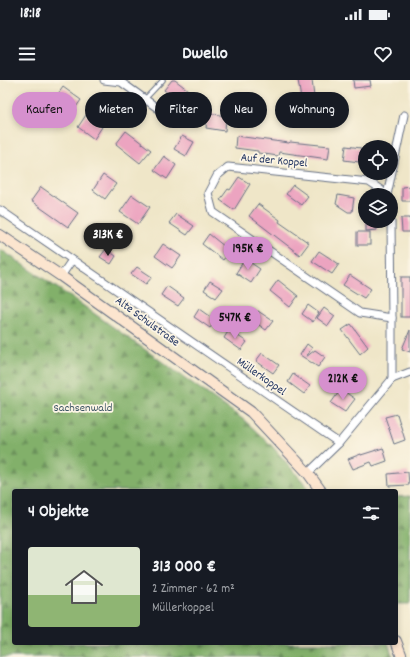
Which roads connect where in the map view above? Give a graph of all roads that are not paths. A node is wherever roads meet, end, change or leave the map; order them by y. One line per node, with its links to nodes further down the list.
1 (104, 80): 3 (street)
2 (163, 80): 4 (lane)
3 (135, 92)
4 (147, 97)
5 (404, 115): 7 (street)
6 (378, 188): 13 (street, Auf der Koppel)
7 (388, 188)
8 (0, 210): 11 (street, Müllerkoppel)
9 (391, 228): 13 (street)
10 (0, 235): 12 (main road, Alte Schulstraße)
11 (72, 260): 12 (street); 16 (street, Müllerkoppel)
12 (61, 276): 17 (main road, Alte Schulstraße)
13 (392, 318): 15 (street)
14 (410, 372): 15 (street)
15 (392, 379): 16 (street)
16 (339, 444): 17 (street)
17 (308, 472): 18 (main road, Alte Schulstraße)
18 (320, 489)
19 (398, 645): 20 (main road)
20 (402, 657)

